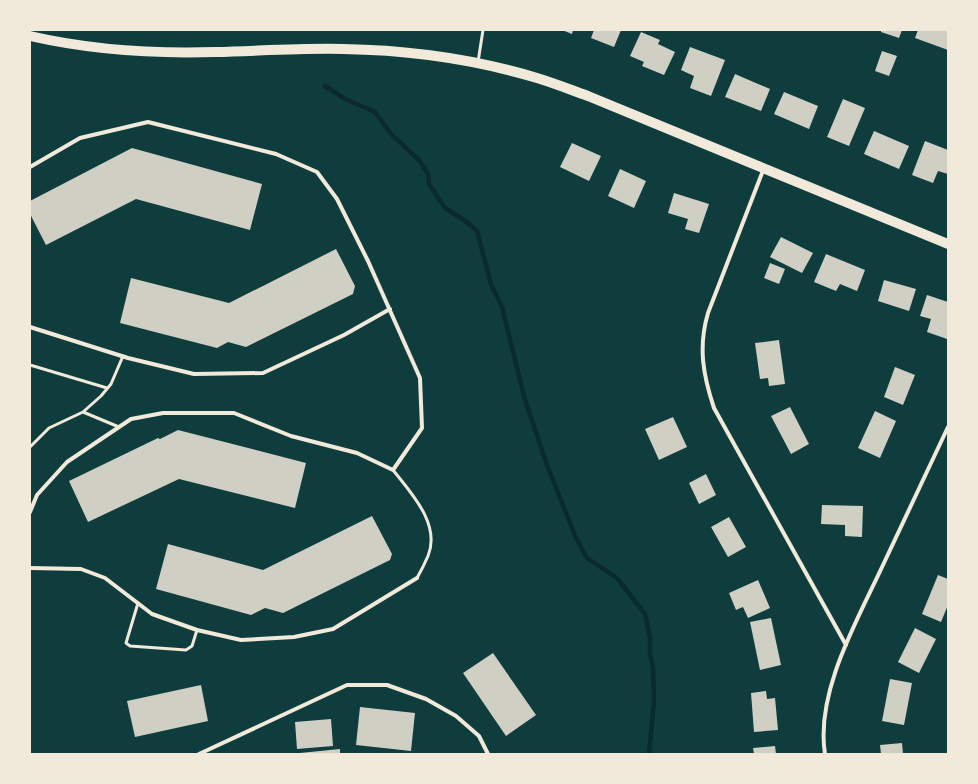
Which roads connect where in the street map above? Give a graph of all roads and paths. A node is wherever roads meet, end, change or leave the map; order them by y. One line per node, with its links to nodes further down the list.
1 (483, 30): 3 (lane)
2 (30, 36): 3 (main road)
3 (477, 63): 5 (main road)
4 (30, 167): 7 (street)
5 (764, 168): 6 (main road); 23 (street)
6 (948, 244)
7 (390, 309): 9 (street); 16 (street)
8 (30, 327): 9 (street)
9 (123, 356): 11 (lane)
10 (30, 365): 11 (lane)
11 (107, 388): 12 (lane)
12 (83, 412): 14 (lane); 15 (lane)
13 (948, 427): 23 (street)
14 (119, 428): 16 (street); 17 (street)
15 (30, 447)
16 (393, 470): 20 (lane)
17 (30, 512)
18 (30, 565): 19 (lane)
19 (30, 568): 21 (street)
20 (417, 578): 22 (street)
21 (138, 603): 22 (street); 22 (lane)
22 (197, 630)
23 (846, 645): 26 (street)
24 (199, 754): 25 (street)
25 (488, 754)
26 (825, 754)

